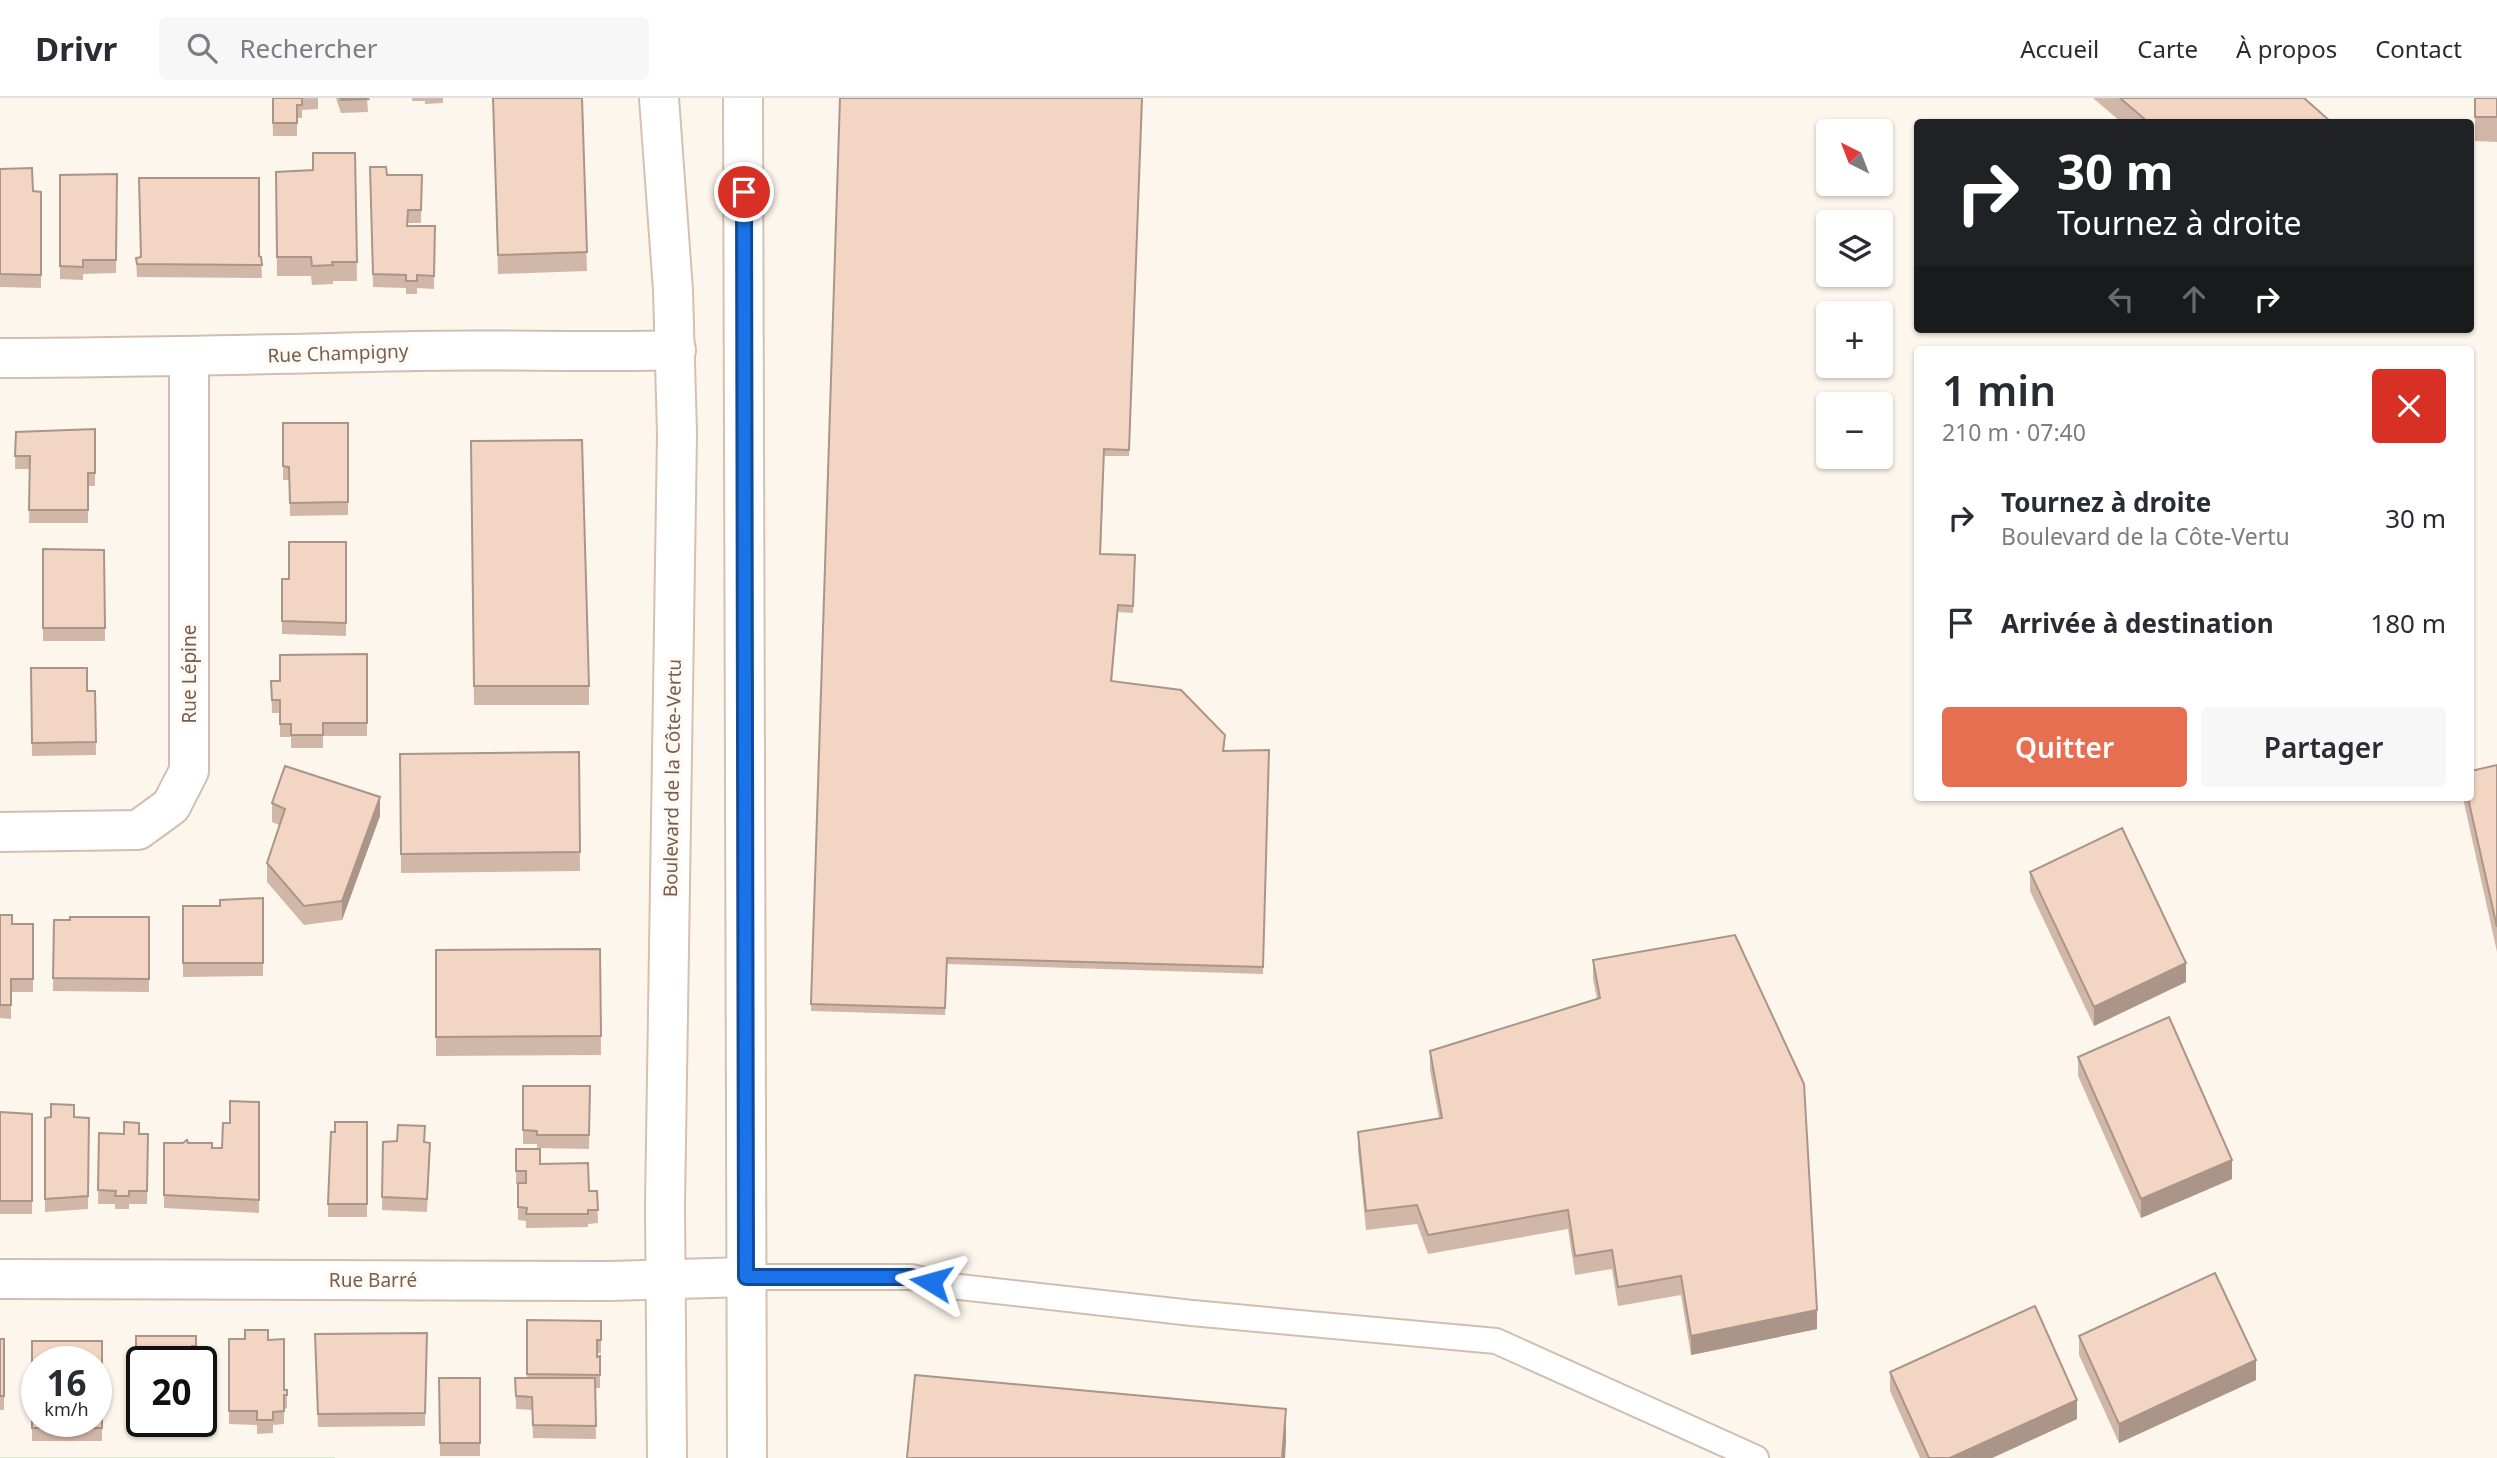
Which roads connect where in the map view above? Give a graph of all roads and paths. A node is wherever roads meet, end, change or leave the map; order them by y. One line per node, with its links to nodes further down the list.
1 (659, 98): 3 (main road, Boulevard de la Côte-Vertu)
2 (743, 98): 7 (main road)
3 (676, 350): 5 (main road, Rue Champigny); 9 (main road, Boulevard de la Côte-Vertu)
4 (0, 358): 5 (main road, Rue Champigny)
5 (189, 358): 6 (main road, Rue Lépine)
6 (0, 832)
7 (746, 1277): 9 (main road, Rue Barré); 11 (main road); 12 (lane)
8 (0, 1279): 9 (main road, Rue Barré)
9 (667, 1281): 10 (main road, Boulevard de la Côte-Vertu)
10 (667, 1458)
11 (747, 1458)
12 (1756, 1458)

